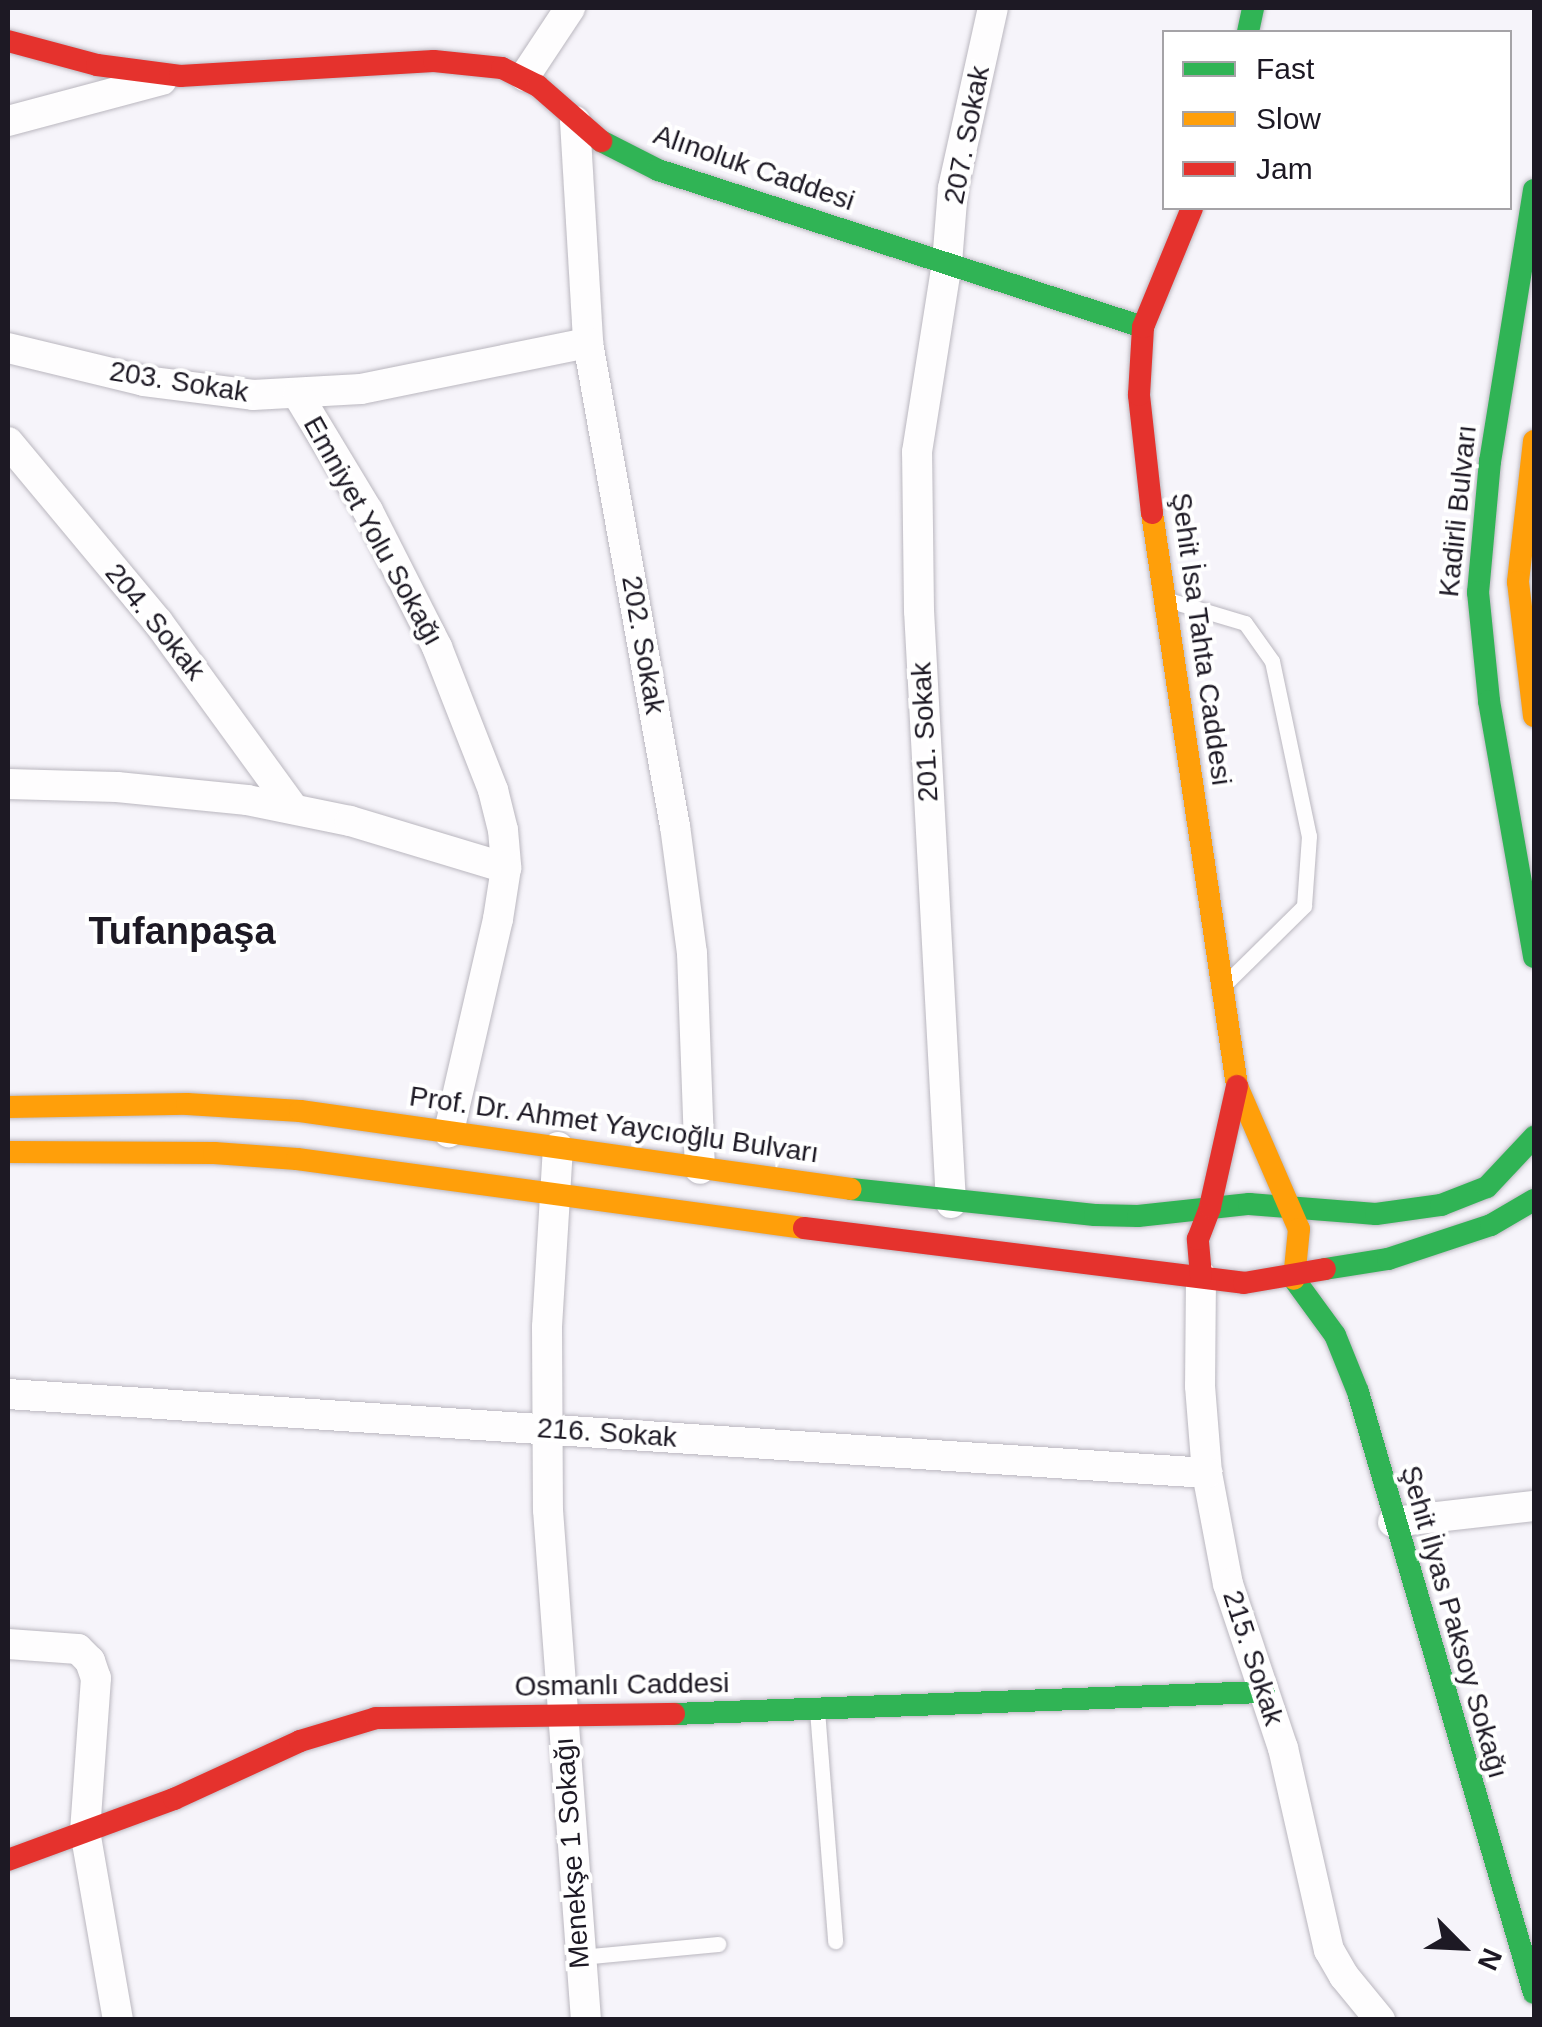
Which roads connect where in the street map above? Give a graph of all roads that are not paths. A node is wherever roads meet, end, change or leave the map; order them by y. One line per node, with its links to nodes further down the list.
1 (570, 8): 5 (street)
2 (994, 8): 10 (street, 207. Sokak)
3 (8, 41): 4 (street, Alınoluk Caddesi)
4 (180, 76): 5 (street, Alınoluk Caddesi); 7 (street)
5 (524, 76): 6 (street, Alınoluk Caddesi)
6 (576, 121): 10 (street, Alınoluk Caddesi); 12 (street, 202. Sokak)
7 (8, 122)
8 (1534, 190): 22 (street, Kadirli Bulvarı)
9 (1191, 210): 11 (street, Şehit İsa Tahta Caddesi)
10 (947, 263): 11 (street, Alınoluk Caddesi); 33 (street, 201. Sokak)
11 (1142, 327): 17 (street, Şehit İsa Tahta Caddesi)
12 (588, 344): 14 (street, 203. Sokak); 30 (street, 202. Sokak)
13 (8, 348): 14 (street, 203. Sokak)
14 (298, 395): 21 (street, Emniyet Yolu Sokağı)
15 (1534, 441): 18 (street)
16 (8, 442): 20 (street, 204. Sokak)
17 (1164, 599): 23 (street, Şehit İsa Tahta Caddesi); 23 (lane)
18 (1534, 716)
19 (8, 784): 20 (street)
20 (294, 810): 21 (street)
21 (506, 868): 26 (street, Emniyet Yolu Sokağı)
22 (1534, 956)
23 (1222, 986): 24 (street, Şehit İsa Tahta Caddesi)
24 (1237, 1086): 34 (street, Şehit İsa Tahta Caddesi); 35 (street, Şehit İsa Tahta Caddesi)
25 (8, 1107): 26 (street, Prof. Dr. Ahmet Yaycıoğlu Bulvarı)
26 (449, 1132): 28 (street, Prof. Dr. Ahmet Yaycıoğlu Bulvarı)
27 (1534, 1136): 35 (street)
28 (558, 1147): 30 (street, Prof. Dr. Ahmet Yaycıoğlu Bulvarı); 31 (street, Menekşe 1 Sokağı)
29 (8, 1152): 31 (street)
30 (700, 1169): 33 (street, Prof. Dr. Ahmet Yaycıoğlu Bulvarı)
31 (554, 1197): 36 (street); 39 (street, Menekşe 1 Sokağı)
32 (1534, 1200): 37 (street)
33 (950, 1203): 34 (street, Prof. Dr. Ahmet Yaycıoğlu Bulvarı)
34 (1210, 1207): 35 (street); 36 (street)
35 (1294, 1210): 37 (street)
36 (1201, 1276): 37 (street); 40 (street, 215. Sokak)
37 (1294, 1278): 42 (street, Şehit İlyas Paksoy Sokağı)
38 (8, 1394): 39 (street, 216. Sokak)
39 (546, 1429): 40 (street, 216. Sokak); 46 (street, Menekşe 1 Sokağı)
40 (1207, 1473): 44 (street, 215. Sokak)
41 (1534, 1506): 42 (street)
42 (1394, 1522): 52 (street, Şehit İlyas Paksoy Sokağı)
43 (8, 1644): 47 (street)
44 (1264, 1692): 45 (street, Osmanlı Caddesi); 55 (street, 215. Sokak)
45 (817, 1710): 46 (street, Osmanlı Caddesi); 49 (lane)
46 (562, 1718): 47 (street, Osmanlı Caddesi); 51 (street, Menekşe 1 Sokağı)
47 (85, 1832): 48 (street, Osmanlı Caddesi); 53 (street)
48 (8, 1860)
49 (836, 1941)
50 (718, 1944): 51 (lane)
51 (580, 1957): 54 (street, Menekşe 1 Sokağı)
52 (1534, 1994)
53 (118, 2020)
54 (586, 2020)
55 (1380, 2020)

